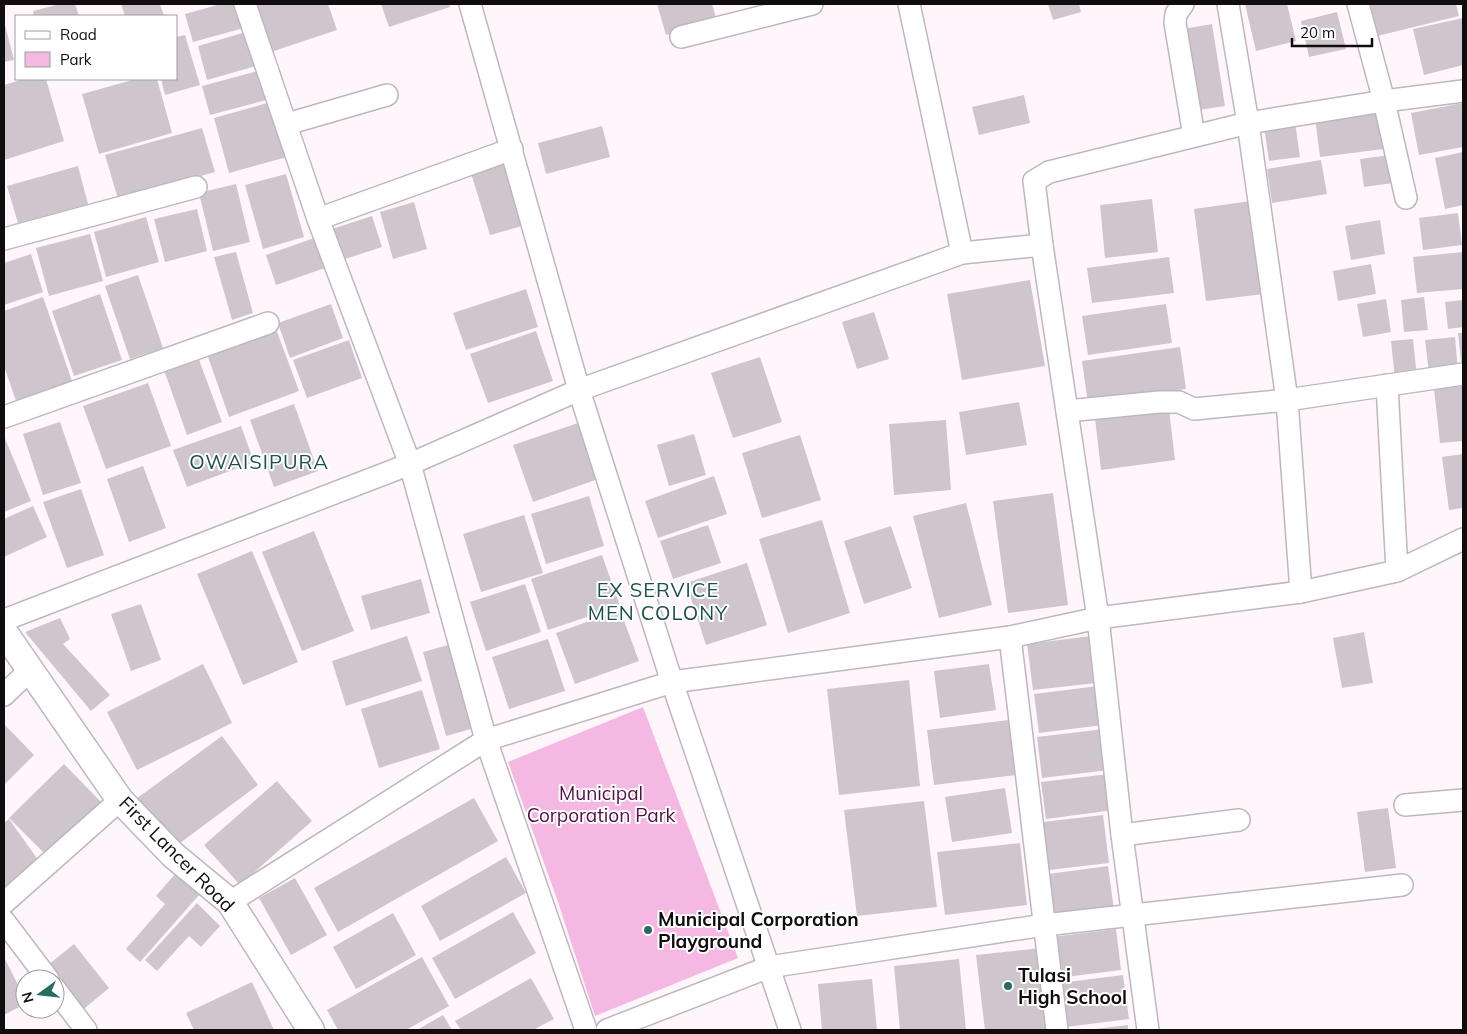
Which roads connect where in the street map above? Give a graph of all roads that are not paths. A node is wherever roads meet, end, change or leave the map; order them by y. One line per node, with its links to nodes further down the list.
1 (245, 4): 13 (street)
2 (470, 4): 15 (street)
3 (812, 4): 8 (street)
4 (909, 4): 21 (street)
5 (1183, 4): 14 (street)
6 (1228, 4): 12 (street)
7 (1358, 4): 11 (street)
8 (681, 37)
9 (1463, 91): 11 (street)
10 (387, 96): 13 (street)
11 (1384, 101): 12 (street); 17 (street)
12 (1248, 123): 14 (street); 26 (street)
13 (287, 124): 18 (street)
14 (1194, 136): 20 (street)
15 (512, 149): 18 (street); 25 (street)
16 (196, 187): 19 (street)
17 (1406, 198)
18 (318, 219): 29 (street)
19 (4, 238)
20 (1042, 245): 21 (street); 27 (street)
21 (962, 252): 25 (street)
22 (268, 323): 28 (street)
23 (1463, 374): 24 (street)
24 (1387, 384): 26 (street); 31 (street)
25 (579, 390): 29 (street); 38 (street)
26 (1287, 400): 27 (street); 32 (street)
27 (1067, 411): 33 (street)
28 (4, 417)
29 (410, 464): 34 (street); 40 (street)
30 (1463, 539): 31 (street)
31 (1397, 571): 32 (street)
32 (1301, 592): 33 (street)
33 (1098, 618): 36 (street); 45 (street)
34 (4, 620)
35 (4, 632): 37 (street, First Lancer Road)
36 (1010, 637): 38 (street); 51 (street)
37 (29, 671): 39 (street); 41 (street, First Lancer Road)
38 (672, 682): 40 (street); 52 (street)
39 (4, 695)
40 (486, 740): 47 (street); 57 (street)
41 (120, 800): 47 (street, First Lancer Road); 48 (street)
42 (1463, 800): 43 (street)
43 (1405, 805)
44 (1239, 820): 45 (street)
45 (1122, 835): 49 (street)
46 (1402, 886): 49 (street)
47 (230, 902): 56 (street, First Lancer Road)
48 (4, 903)
49 (1133, 915): 51 (street); 61 (street)
50 (4, 921): 53 (street)
51 (1044, 925): 52 (street); 60 (street)
52 (769, 967): 58 (street); 59 (street)
53 (40, 969)
54 (65, 1002): 55 (street)
55 (86, 1030)
56 (311, 1030)
57 (586, 1030)
58 (607, 1030)
59 (790, 1030)
60 (1057, 1030)
61 (1148, 1030)

